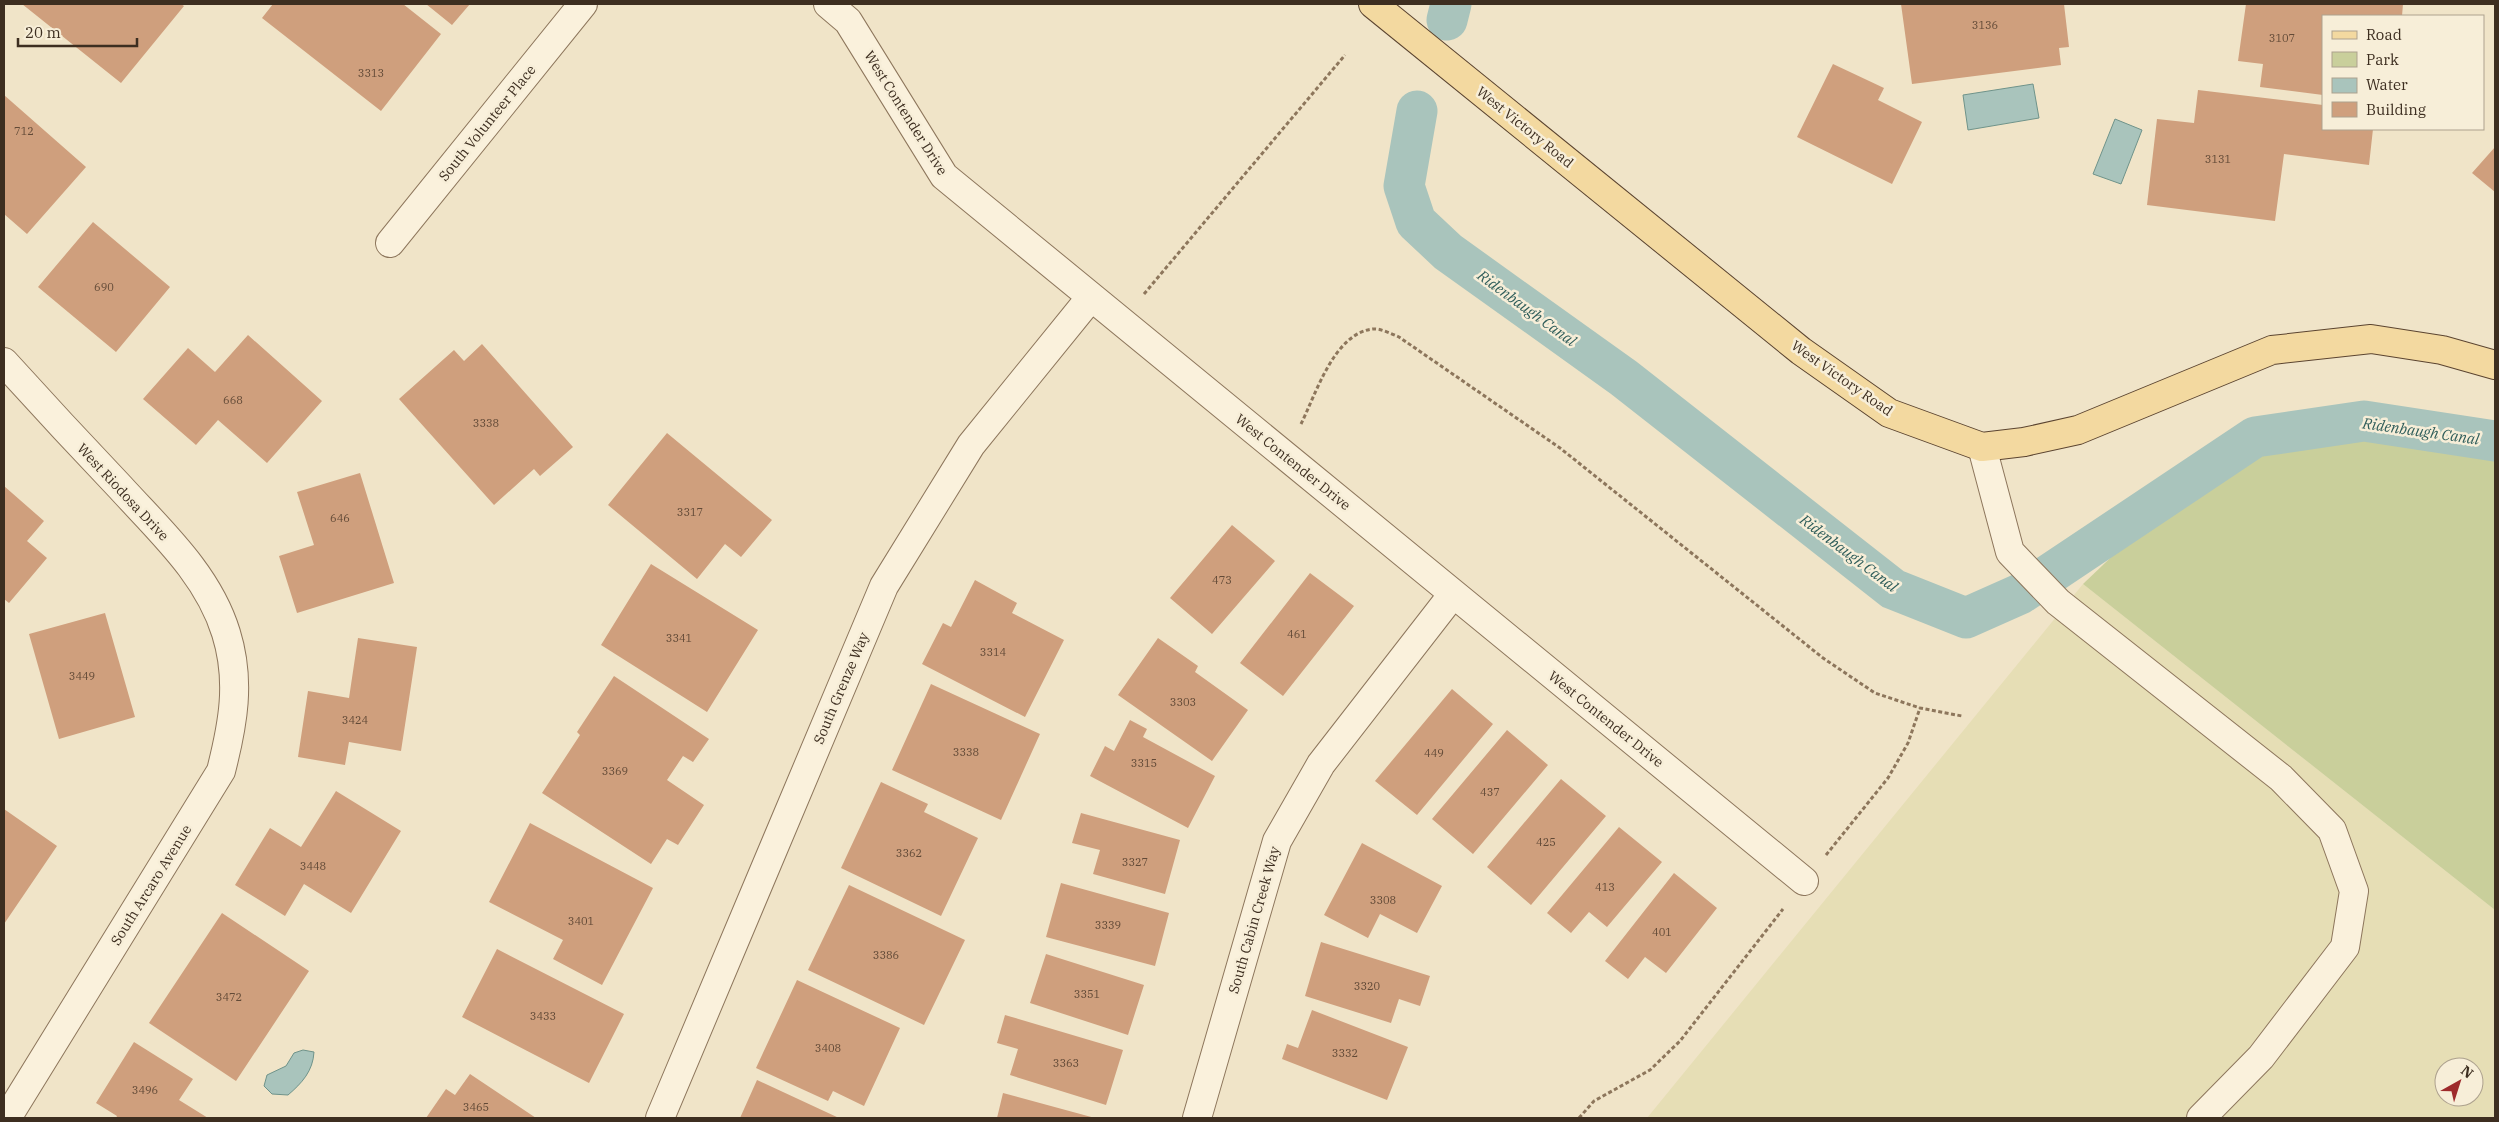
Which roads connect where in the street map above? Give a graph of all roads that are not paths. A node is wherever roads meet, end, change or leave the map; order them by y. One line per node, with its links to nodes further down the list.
1 (583, 4): 4 (street, South Volunteer Place)
2 (828, 4): 5 (street, West Contender Drive)
3 (1373, 4): 8 (main road, West Victory Road)
4 (390, 243)
5 (1092, 297): 9 (street, West Contender Drive); 13 (street, South Grenze Way)
6 (4, 362): 10 (street, West Riodosa Drive)
7 (2495, 365): 8 (main road, West Victory Road)
8 (1982, 447): 15 (street)
9 (1453, 594): 11 (street, West Contender Drive); 14 (street, South Cabin Creek Way)
10 (226, 633): 12 (street, South Arcaro Avenue)
11 (1804, 881)
12 (7, 1118)
13 (660, 1118)
14 (1197, 1118)
15 (2201, 1118)

